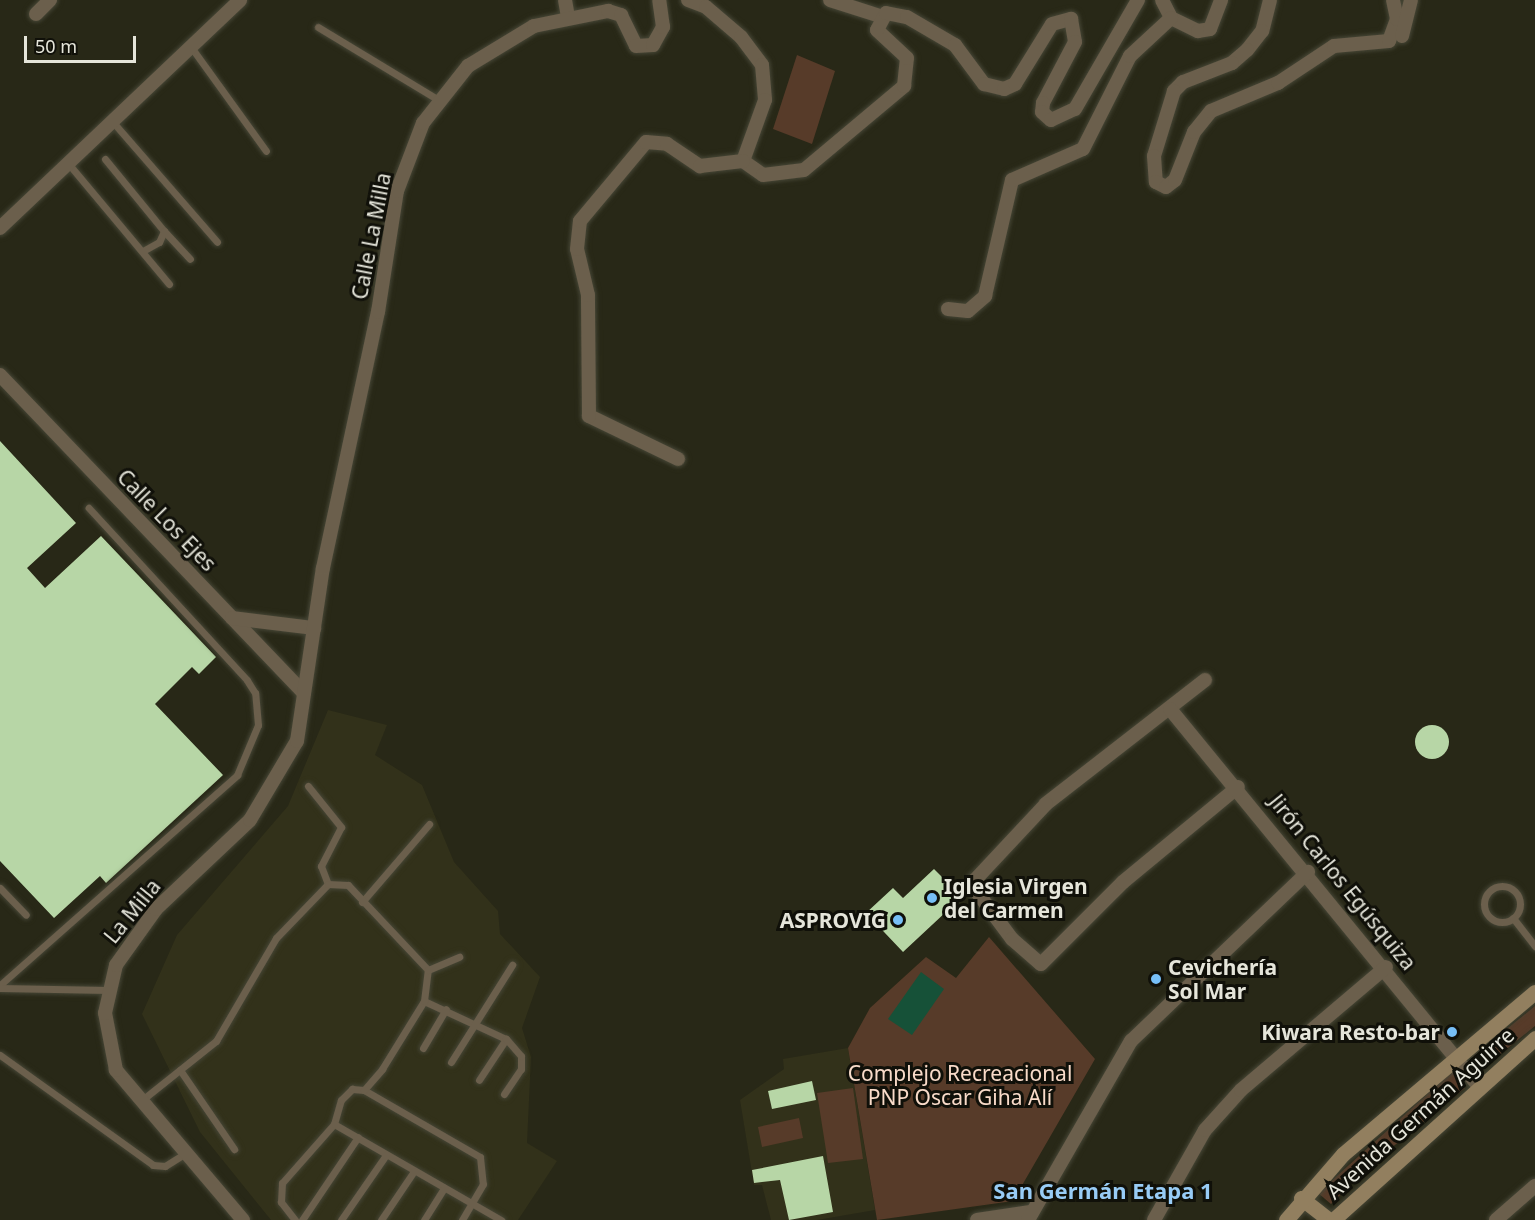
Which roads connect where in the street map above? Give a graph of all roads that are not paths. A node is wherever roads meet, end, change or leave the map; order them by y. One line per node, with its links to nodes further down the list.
1 (50, 0): 13 (street)
2 (240, 0): 18 (street)
3 (565, 0): 15 (street)
4 (659, 0): 15 (street, Calle La Milla)
5 (688, 0): 24 (street)
6 (831, 0): 14 (street)
7 (1138, 0): 14 (street)
8 (1162, 0): 16 (street)
9 (1221, 0): 16 (street)
10 (1270, 0): 19 (street)
11 (1393, 0): 19 (street)
12 (1411, 0): 19 (street)
13 (36, 14)
14 (880, 16): 24 (street)
15 (568, 17): 20 (street, Calle La Milla)
16 (1171, 18): 32 (street)
17 (318, 27): 20 (lane)
18 (189, 44): 21 (street); 22 (lane)
19 (1377, 45)
20 (437, 99): 37 (street, Calle La Milla)
21 (110, 119): 25 (street); 28 (lane)
22 (266, 151)
23 (105, 159): 27 (lane)
24 (743, 160): 34 (street)
25 (66, 162): 26 (street); 29 (lane)
26 (2, 221)
27 (164, 231): 29 (lane); 30 (lane)
28 (217, 242)
29 (143, 251): 31 (lane)
30 (190, 259)
31 (169, 284)
32 (948, 309)
33 (0, 375): 36 (street, Calle Los Ejes)
34 (678, 459)
35 (89, 508): 55 (lane)
36 (232, 618): 37 (street); 39 (street, Calle Los Ejes)
37 (314, 628): 39 (street, Calle La Milla)
38 (1205, 680): 40 (street)
39 (304, 693): 56 (street, La Milla)
40 (1170, 709): 42 (street, Jirón Carlos Egúsquiza); 42 (street)
41 (308, 786): 45 (lane)
42 (1238, 787): 44 (street, Jirón Carlos Egúsquiza)
43 (429, 824): 47 (lane)
44 (1308, 872): 53 (street, Jirón Carlos Egúsquiza); 83 (street)
45 (327, 884): 47 (lane); 67 (lane)
46 (0, 888): 48 (lane)
47 (362, 902): 54 (lane)
48 (26, 915)
49 (1513, 918): 49 (lane); 50 (lane)
50 (1535, 946)
51 (459, 957): 54 (lane)
52 (512, 965): 60 (lane)
53 (1386, 967): 65 (street, Jirón Carlos Egúsquiza); 93 (street)
54 (428, 970): 58 (lane)
55 (0, 987): 56 (lane)
56 (108, 990): 72 (street, La Milla)
57 (1535, 992): 65 (main road, Avenida Germán Aguirre)
58 (424, 1001): 59 (lane); 70 (lane)
59 (446, 1010): 60 (lane); 63 (lane)
60 (475, 1024): 62 (lane); 66 (lane)
61 (1535, 1038): 69 (main road, Avenida Germán Aguirre)
62 (506, 1039): 68 (lane); 71 (lane)
63 (423, 1048)
64 (0, 1054): 76 (lane)
65 (1456, 1054): 69 (street, Jirón Carlos Egúsquiza); 81 (main road, Avenida Germán Aguirre)
66 (452, 1062)
67 (180, 1070): 72 (lane); 75 (lane)
68 (479, 1080)
69 (1478, 1085): 95 (main road, Avenida Germán Aguirre)
70 (364, 1090): 73 (lane); 82 (lane)
71 (504, 1094)
72 (140, 1102): 76 (street, La Milla)
73 (334, 1124): 74 (lane); 85 (lane)
74 (358, 1137): 77 (lane); 86 (lane)
75 (234, 1149)
76 (186, 1153): 84 (street, La Milla)
77 (386, 1155): 78 (lane); 87 (lane)
78 (414, 1171): 80 (lane); 88 (lane)
79 (1535, 1186): 96 (street)
80 (444, 1188): 82 (lane); 89 (lane)
81 (1301, 1198): 94 (main road, Avenida Germán Aguirre); 95 (main road)
82 (471, 1203): 90 (lane); 91 (lane)
83 (1029, 1216): 92 (street)
84 (239, 1218)
85 (295, 1220)
86 (302, 1220)
87 (341, 1220)
88 (381, 1220)
89 (424, 1220)
90 (462, 1220)
91 (499, 1220)
92 (977, 1220)
93 (1154, 1220)
94 (1286, 1220)
95 (1331, 1220)
96 (1496, 1220)

